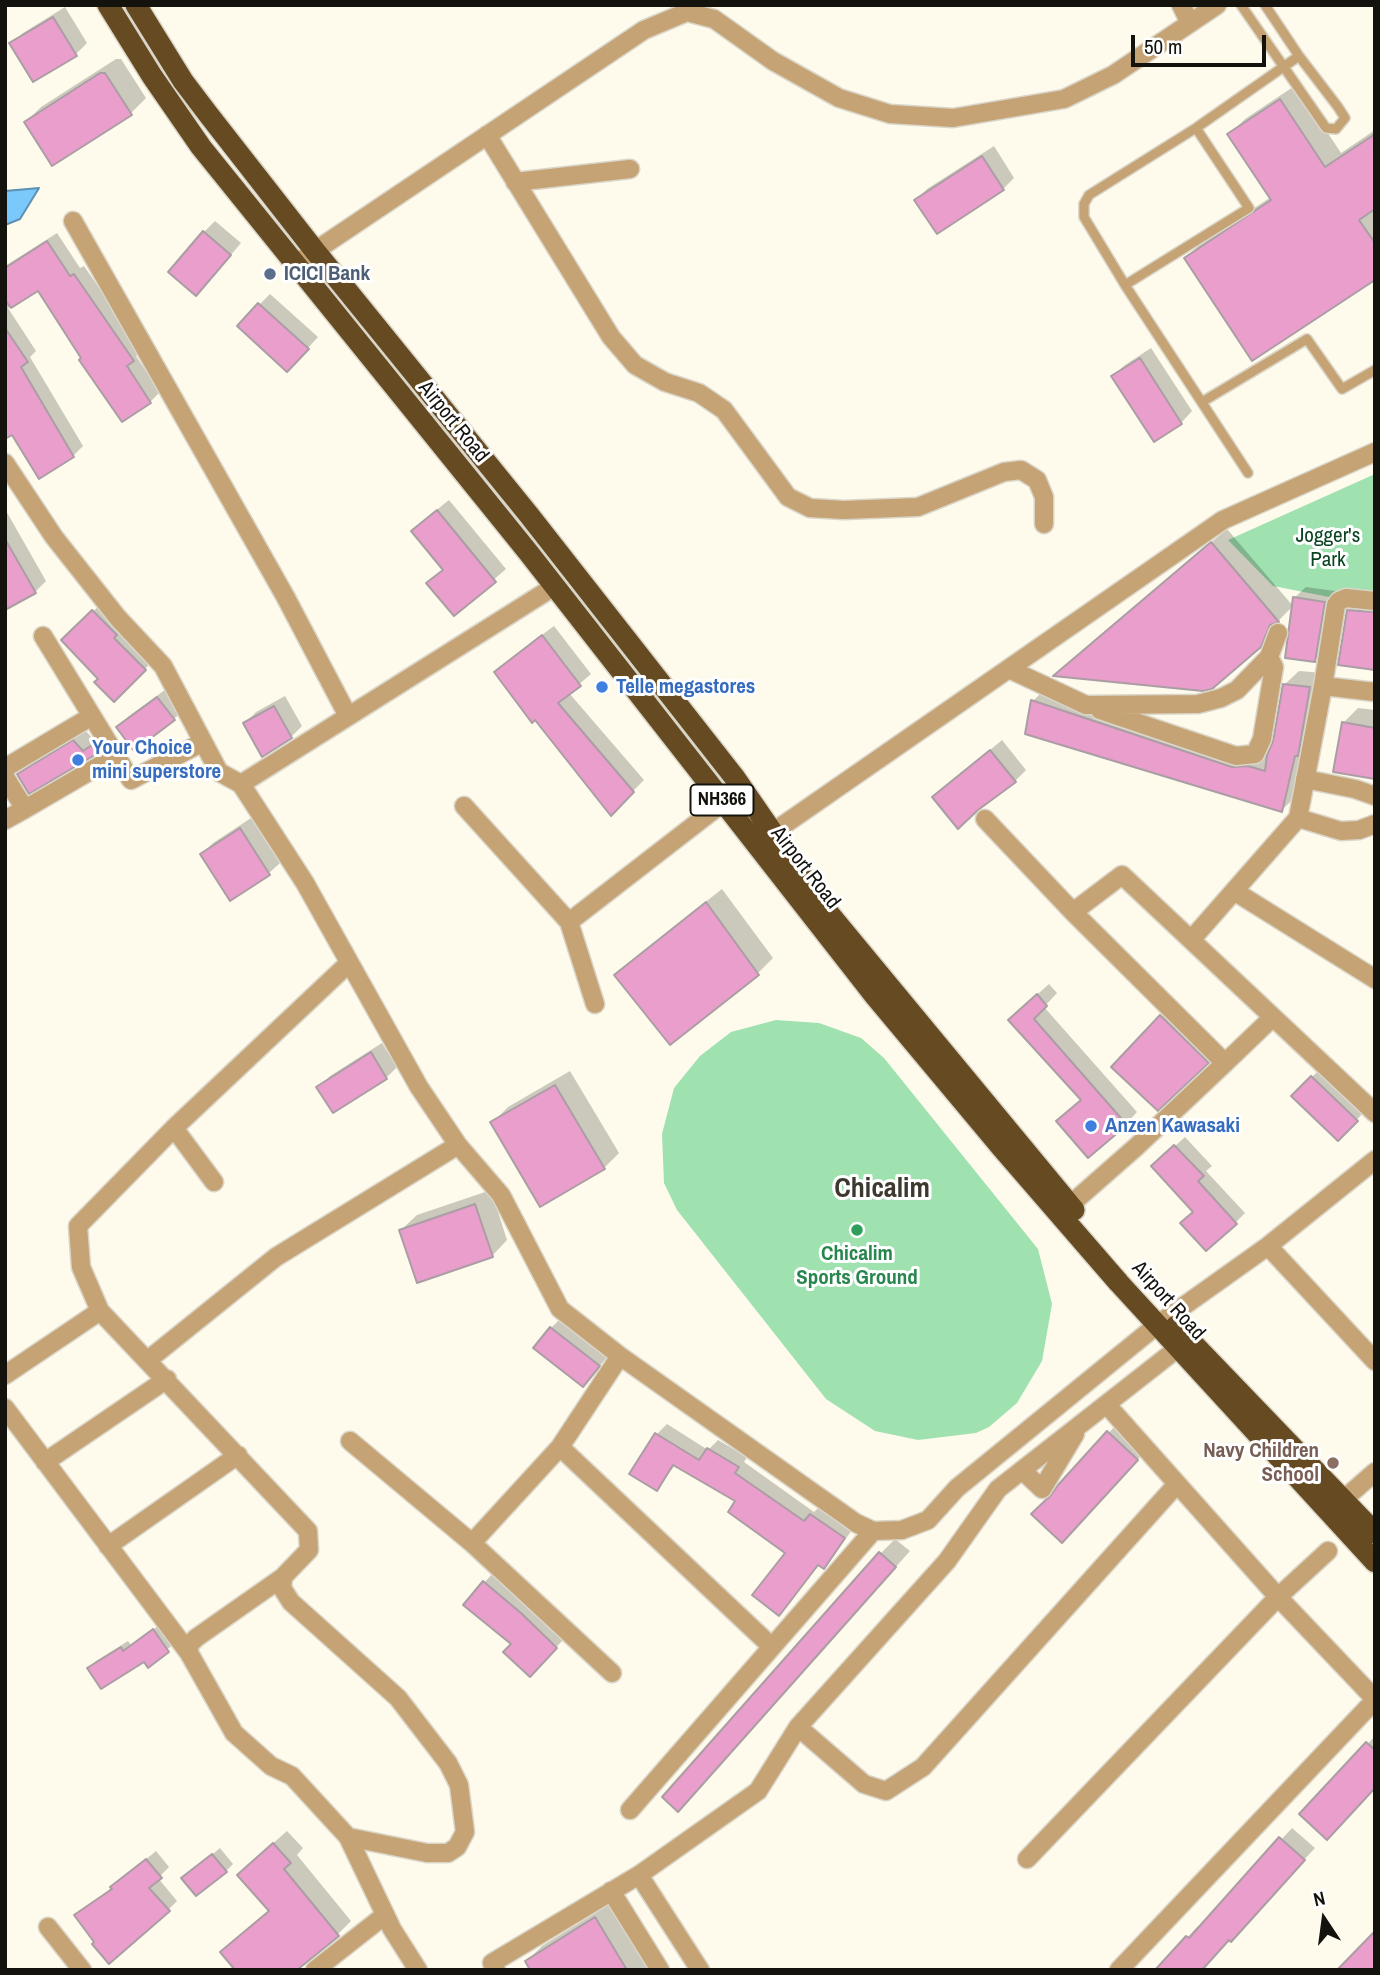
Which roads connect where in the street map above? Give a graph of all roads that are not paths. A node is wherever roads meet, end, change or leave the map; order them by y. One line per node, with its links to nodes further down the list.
1 (108, 5): 17 (highway, Airport Road / NH366)
2 (136, 5): 16 (highway, Airport Road / NH366)
3 (1181, 5): 8 (street)
4 (1217, 5): 8 (street)
5 (1241, 5): 10 (lane)
6 (1265, 5): 9 (lane)
7 (683, 8): 8 (street); 12 (street)
8 (1190, 23)
9 (1299, 56): 10 (lane); 10 (lane)
10 (1284, 67): 11 (lane)
11 (1196, 128): 18 (lane); 18 (lane)
12 (486, 135): 14 (street); 16 (street)
13 (630, 169): 14 (street)
14 (515, 182): 24 (street)
15 (73, 221): 35 (street)
16 (315, 251): 17 (street); 42 (highway, Airport Road / NH366)
17 (294, 265): 25 (highway, Airport Road / NH366)
18 (1125, 285): 20 (lane)
19 (1375, 370): 20 (lane)
20 (1202, 402): 23 (lane)
21 (1375, 452): 30 (street)
22 (5, 463): 36 (street)
23 (1248, 473)
24 (1044, 524)
25 (555, 586): 35 (street); 44 (highway, Airport Road / NH366)
26 (1375, 601): 31 (street)
27 (1278, 633): 29 (street)
28 (43, 636): 34 (street)
29 (1269, 657): 33 (street); 33 (street)
30 (1009, 669): 33 (street); 51 (street)
31 (1323, 686): 32 (street); 40 (street)
32 (1375, 692)
33 (1086, 705)
34 (92, 716): 37 (street); 38 (street)
35 (348, 716): 41 (street)
36 (202, 742): 37 (street); 41 (street)
37 (116, 756): 46 (street)
38 (5, 768)
39 (5, 777): 46 (street)
40 (1305, 779): 43 (street); 47 (street)
41 (241, 784): 56 (street)
42 (742, 788): 44 (street); 51 (highway, Airport Road / NH366)
43 (1375, 796)
44 (724, 803): 54 (street); 69 (highway, Airport Road / NH366)
45 (464, 806): 54 (street)
46 (24, 809): 49 (street)
47 (1298, 818): 50 (street); 52 (street)
48 (985, 819): 53 (street)
49 (5, 820)
50 (1375, 824)
51 (772, 833): 66 (highway, Airport Road / NH366)
52 (1234, 891): 55 (street); 57 (street)
53 (1073, 912): 55 (street); 60 (street)
54 (569, 922): 58 (street)
55 (1191, 940): 59 (street)
56 (349, 963): 62 (street); 63 (street)
57 (1375, 979)
58 (596, 1004)
59 (1273, 1017): 60 (street); 61 (street)
60 (1225, 1063): 66 (street)
61 (1375, 1113)
62 (174, 1128): 65 (street); 68 (street)
63 (458, 1145): 71 (street); 72 (street)
64 (1375, 1160): 67 (street)
65 (214, 1182)
66 (1070, 1205): 69 (highway, Airport Road / NH366)
67 (1268, 1246): 69 (street); 73 (street)
68 (100, 1311): 72 (street); 74 (street)
69 (1163, 1321): 70 (highway, Airport Road / NH366); 86 (highway, Airport Road / NH366); 87 (street)
70 (1178, 1348): 76 (street); 92 (highway, Airport Road / NH366)
71 (620, 1356): 80 (street); 87 (street)
72 (148, 1360): 75 (street)
73 (1375, 1361)
74 (5, 1375)
75 (167, 1379): 81 (street); 82 (street)
76 (1107, 1405): 78 (street); 85 (street)
77 (8, 1416): 82 (street)
78 (1081, 1425): 83 (street); 83 (street)
79 (350, 1441): 89 (street)
80 (560, 1447): 89 (street); 95 (street)
81 (238, 1455): 90 (street); 93 (street)
82 (45, 1462): 90 (street)
83 (1022, 1470): 99 (street)
84 (1375, 1472): 86 (street)
85 (1177, 1484): 94 (street); 99 (street)
86 (1343, 1500): 88 (highway, Airport Road / NH366)
87 (873, 1531): 95 (street)
88 (1375, 1533)
89 (472, 1543): 97 (street)
90 (108, 1546): 96 (street)
91 (1328, 1551): 94 (street)
92 (1375, 1562)
93 (283, 1577): 96 (street); 101 (street)
94 (1278, 1597): 98 (street); 102 (street)
95 (772, 1647): 100 (street)
96 (189, 1653): 101 (street)
97 (612, 1673)
98 (1375, 1699): 113 (street)
99 (798, 1727): 103 (street)
100 (630, 1810)
101 (348, 1837): 105 (street)
102 (1027, 1859)
103 (639, 1875): 104 (street); 112 (street)
104 (611, 1891): 110 (street); 111 (street)
105 (385, 1915): 108 (street); 109 (street)
106 (48, 1927): 107 (street)
107 (82, 1970)
108 (315, 1970)
109 (418, 1970)
110 (496, 1970)
111 (660, 1970)
112 (700, 1970)
113 (1119, 1970)

